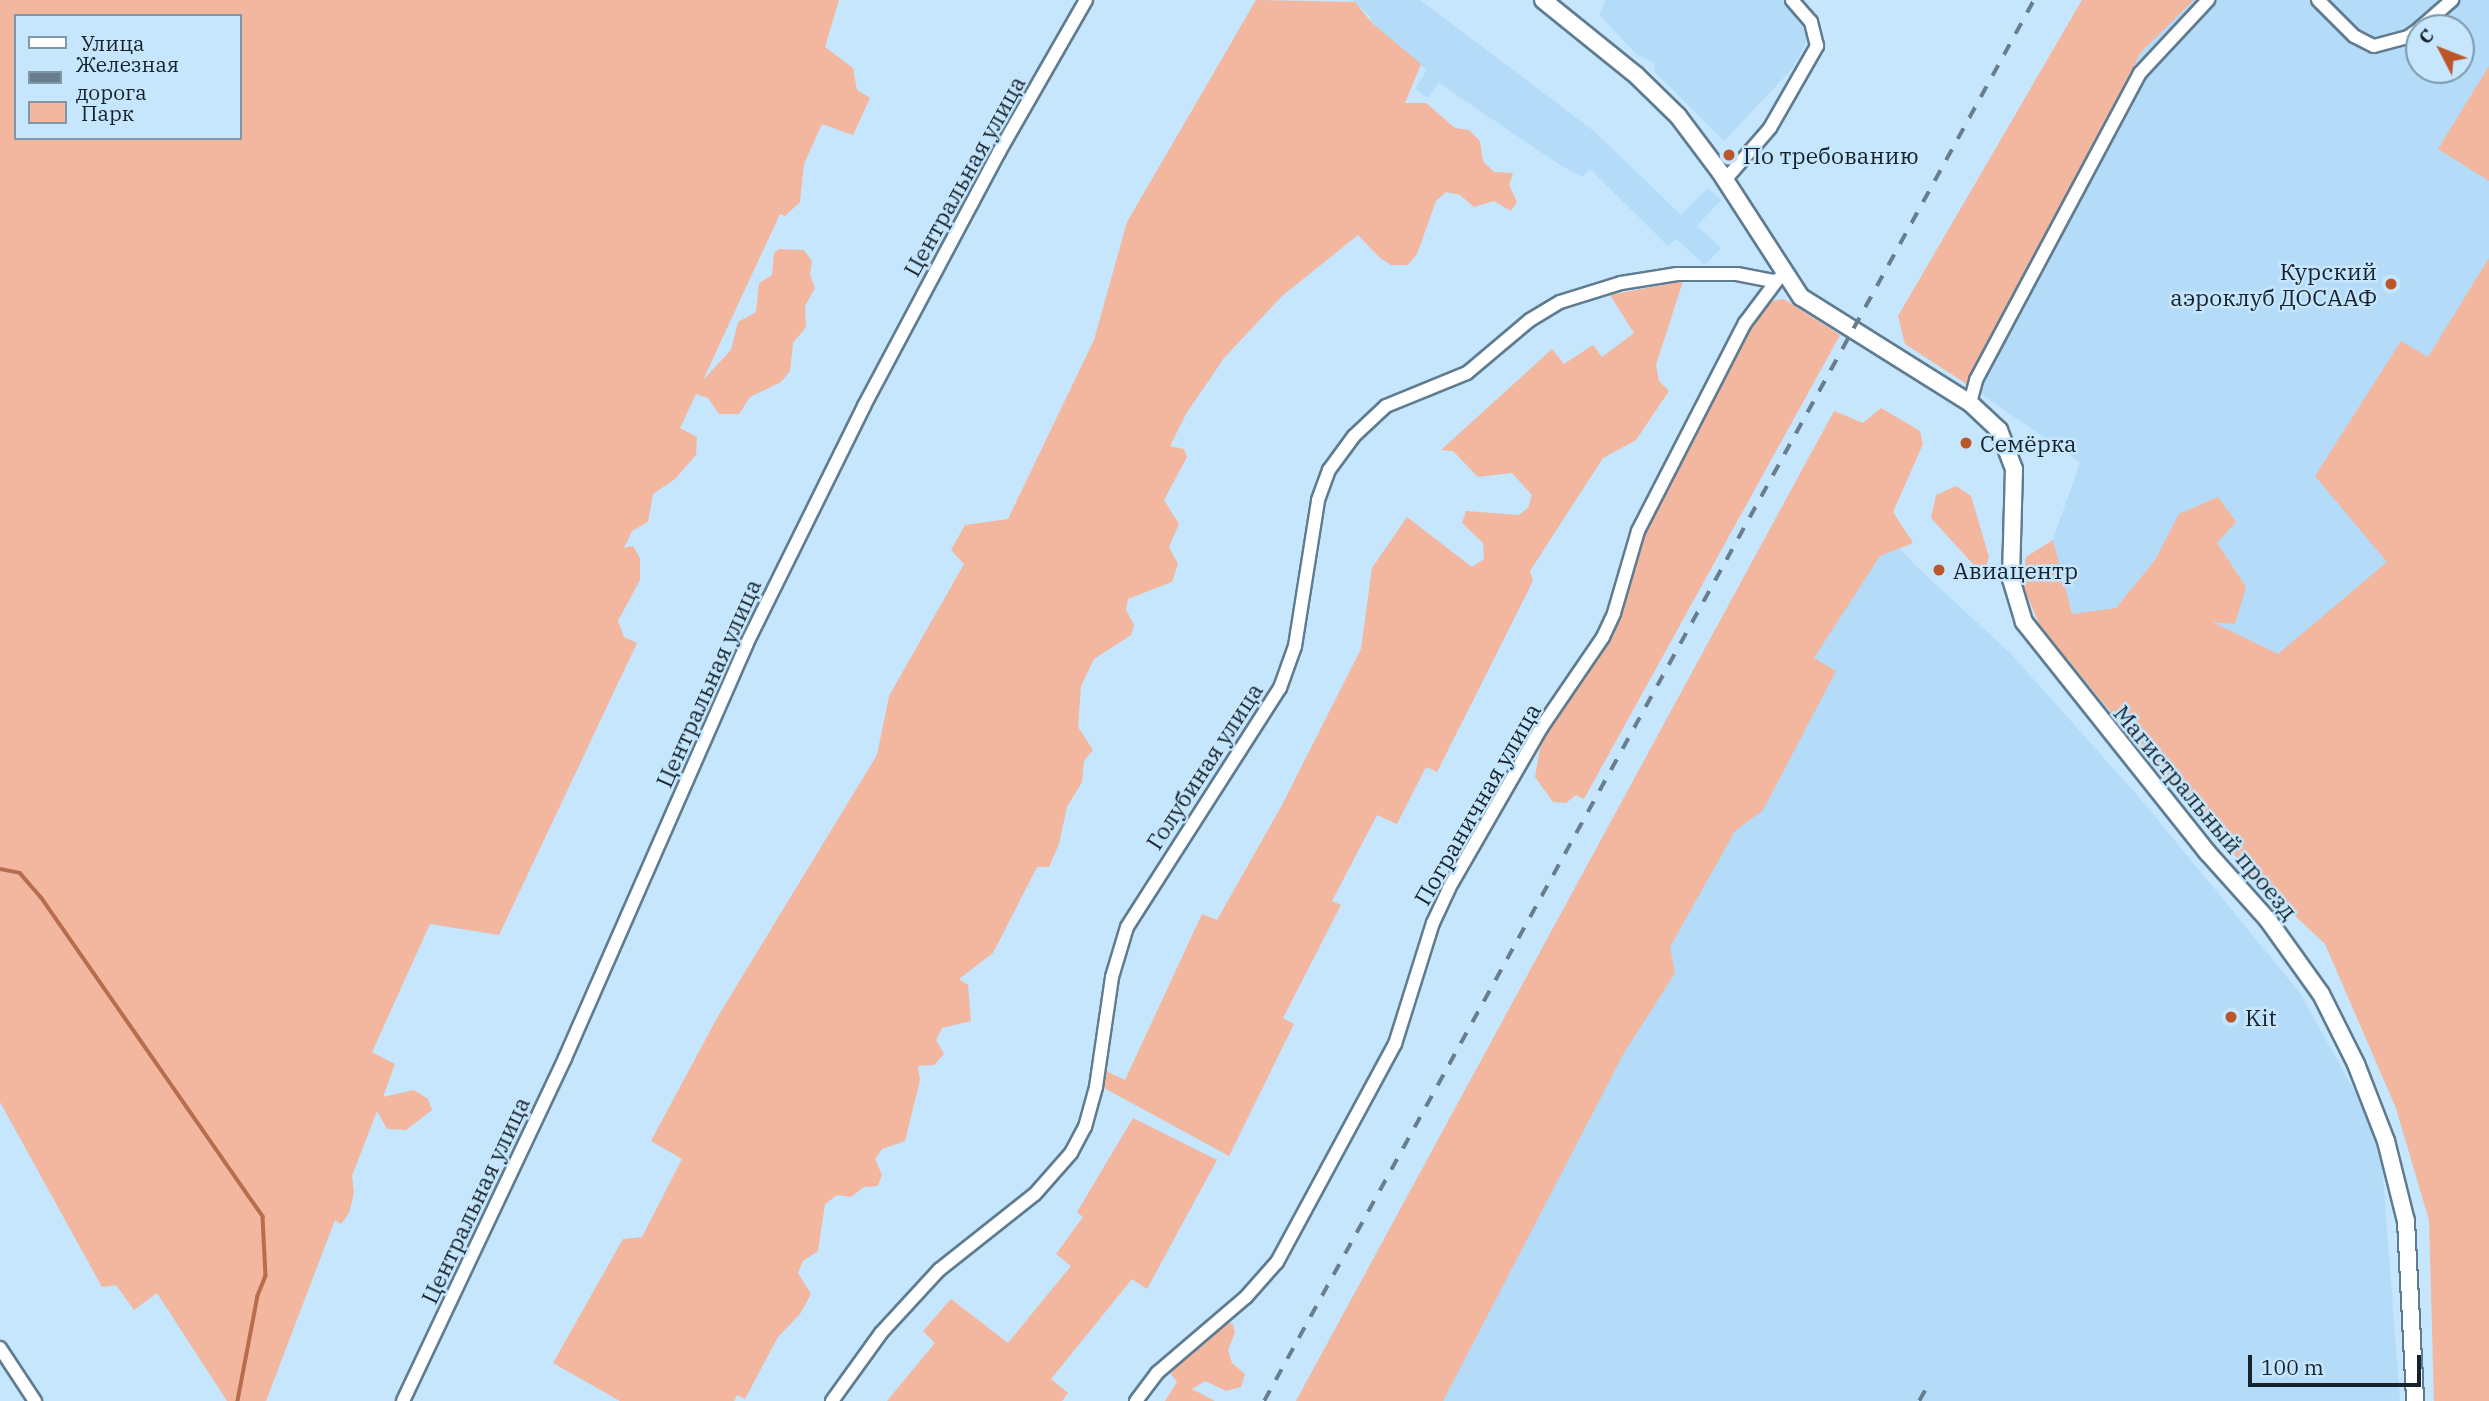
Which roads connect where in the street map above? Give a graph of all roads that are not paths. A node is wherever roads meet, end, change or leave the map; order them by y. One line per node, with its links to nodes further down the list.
1 (1086, 0): 14 (street, Центральная улица)
2 (1544, 0): 9 (main road, Магистральный проезд)
3 (1792, 0): 9 (street)
4 (2208, 0): 11 (street)
5 (2318, 0): 8 (street)
6 (2452, 0): 7 (street)
7 (2436, 14)
8 (2405, 38)
9 (1725, 180): 10 (main road, Магистральный проезд)
10 (1779, 279): 11 (main road, Магистральный проезд); 15 (street, Голубиная улица); 16 (street, Пограничная улица)
11 (1970, 403): 17 (main road, Магистральный проезд)
12 (0, 1348): 13 (street)
13 (35, 1401)
14 (403, 1401)
15 (832, 1401)
16 (1136, 1401)
17 (2415, 1401)

